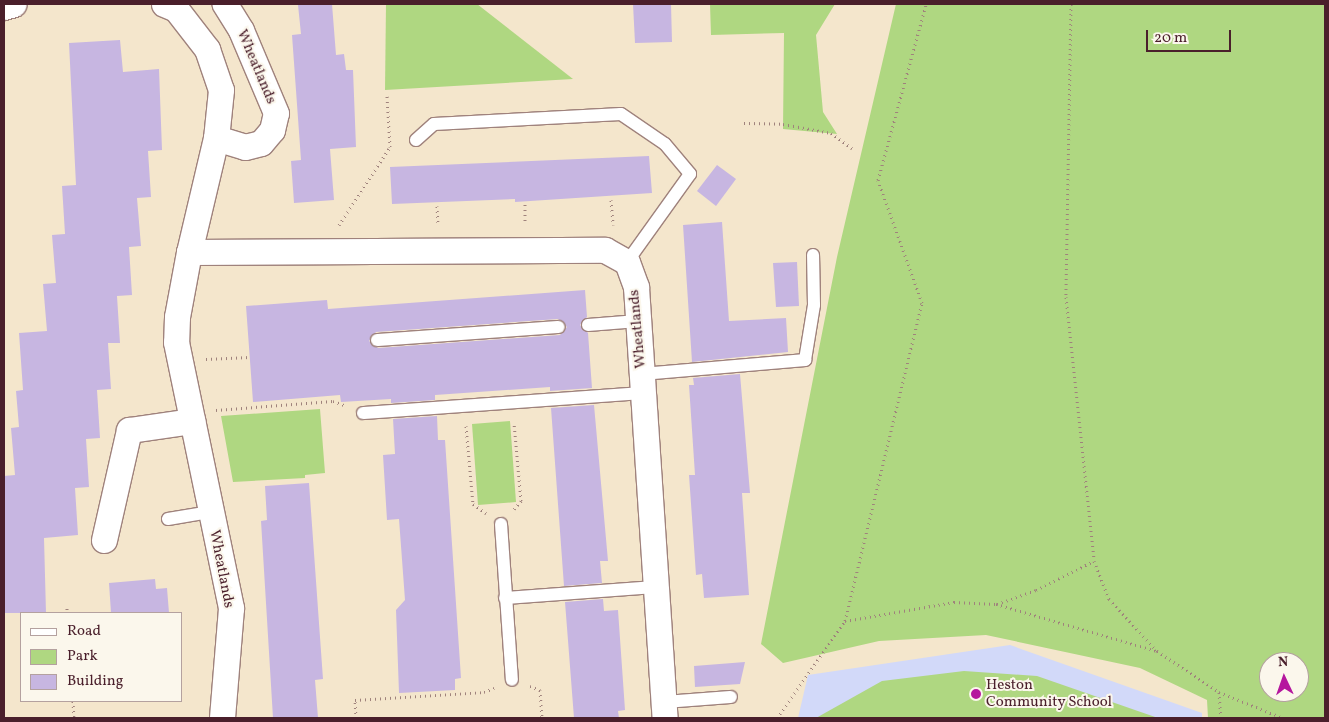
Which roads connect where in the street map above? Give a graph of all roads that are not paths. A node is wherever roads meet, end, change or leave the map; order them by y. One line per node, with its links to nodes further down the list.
1 (14, 4): 4 (street)
2 (164, 4): 5 (street, Wheatlands)
3 (226, 4): 5 (street, Wheatlands)
4 (4, 7)
5 (216, 138): 7 (street, Wheatlands)
6 (416, 140): 9 (lane)
7 (189, 252): 9 (street); 16 (street, Wheatlands)
8 (813, 255): 14 (lane)
9 (627, 262): 10 (street, Wheatlands)
10 (638, 321): 11 (lane); 14 (street, Wheatlands)
11 (588, 325)
12 (559, 327): 13 (lane)
13 (377, 340)
14 (642, 383): 15 (lane); 21 (street, Wheatlands)
15 (363, 413)
16 (190, 416): 17 (street, Wheatlands); 20 (street)
17 (210, 512): 18 (lane); 26 (street, Wheatlands)
18 (168, 519)
19 (501, 524): 22 (lane)
20 (104, 540)
21 (656, 587): 22 (lane); 25 (street, Wheatlands)
22 (506, 598): 23 (lane)
23 (512, 680)
24 (731, 697): 25 (lane)
25 (665, 710)
26 (222, 718)

